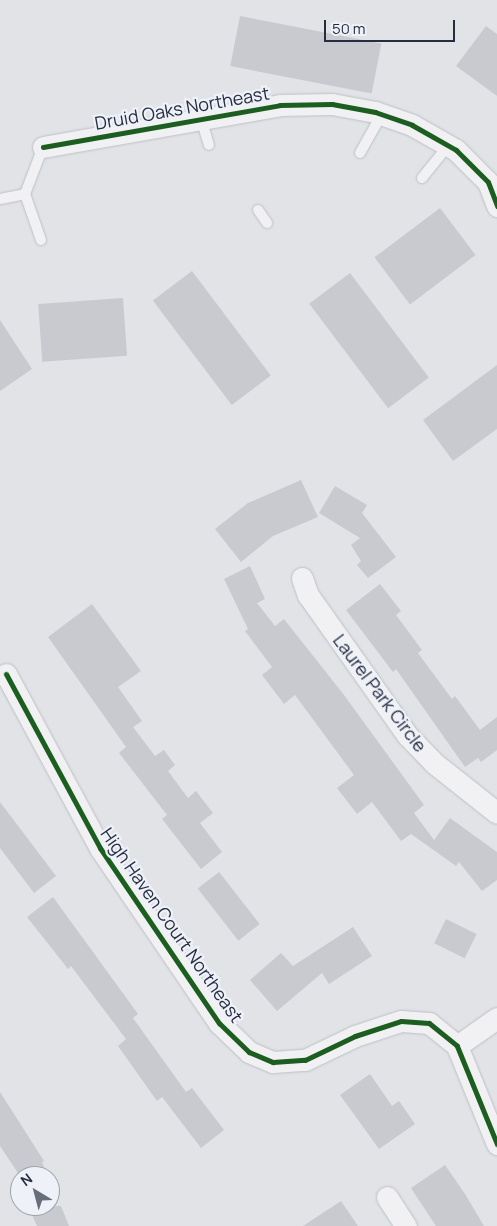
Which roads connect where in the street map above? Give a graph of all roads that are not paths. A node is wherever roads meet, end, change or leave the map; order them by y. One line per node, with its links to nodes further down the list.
1 (382, 114): 2 (street, Druid Oaks Northeast); 4 (street, Druid Oaks Northeast); 6 (lane)
2 (201, 119): 3 (lane); 5 (street, Druid Oaks Northeast)
3 (209, 144)
4 (448, 146): 7 (street, Druid Oaks Northeast); 8 (lane)
5 (43, 147): 9 (lane)
6 (360, 153)
7 (492, 177): 11 (street, Druid Oaks Northeast)
8 (422, 178)
9 (25, 194): 10 (lane); 14 (lane)
10 (0, 199)
11 (497, 206)
12 (258, 210): 13 (lane)
13 (267, 223)
14 (41, 240)
15 (302, 578): 17 (street, Laurel Park Circle)
16 (6, 674): 19 (street, High Haven Court Northeast)
17 (497, 812)
18 (497, 1018): 19 (street)
19 (457, 1046): 20 (street, High Haven Court Northeast)
20 (497, 1144)
21 (387, 1197): 22 (street)
22 (406, 1226)

